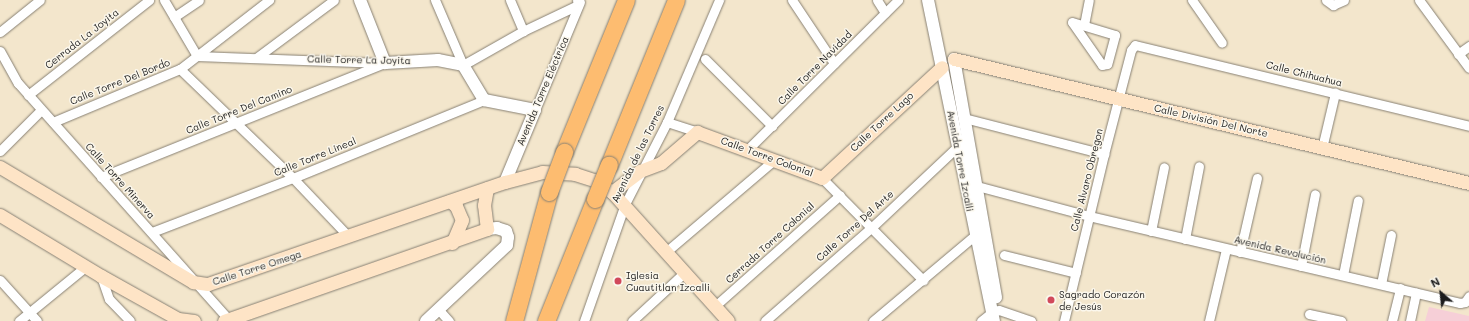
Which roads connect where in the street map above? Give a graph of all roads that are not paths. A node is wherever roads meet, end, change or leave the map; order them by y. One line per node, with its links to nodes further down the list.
1 (40, 0): 27 (street)
2 (149, 0): 44 (street, Cerrada La Joyita)
3 (164, 0): 24 (street)
4 (199, 0): 24 (street)
5 (269, 0): 33 (street, Calle Torre Del Bordo)
6 (334, 0): 34 (street)
7 (360, 0): 37 (street)
8 (435, 0): 39 (street)
9 (510, 0): 26 (street)
10 (626, 0): 121 (highway, bridge)
11 (676, 0): 122 (highway, bridge)
12 (719, 0): 51 (street, Avenida de las Torres)
13 (792, 0): 38 (street)
14 (877, 0): 23 (street)
15 (898, 0): 23 (street, Calle Torre Navidad)
16 (928, 0): 40 (street, Avenida Torre Izcalli)
17 (1089, 0): 25 (street)
18 (1192, 0): 28 (street)
19 (1326, 0): 20 (street)
20 (1344, 0)
21 (1419, 0): 32 (street)
22 (579, 2): 26 (street); 48 (street, Avenida Torre Eléctrica)
23 (885, 13): 38 (street, Calle Torre Navidad)
24 (174, 17): 33 (street)
25 (1084, 24): 25 (street)
26 (523, 31): 39 (street)
27 (0, 32)
28 (1222, 43)
29 (1135, 45): 43 (street, Calle Chihuahua); 46 (street, Calle Alvaro Obregon)
30 (1469, 46): 32 (street)
31 (0, 51): 44 (street, Calle Torre Minerva)
32 (1458, 54): 41 (street)
33 (197, 56): 34 (street, Calle Torre La Joyita); 42 (street, Calle Torre Del Bordo)
34 (256, 58): 37 (street, Calle Torre La Joyita)
35 (705, 59): 53 (street)
36 (954, 59): 46 (main road, Calle División Del Norte); 49 (street)
37 (385, 63): 39 (street, Calle Torre La Joyita); 52 (street, Calle Torre Del Camino)
38 (834, 63): 53 (street, Calle Torre Navidad)
39 (463, 65): 45 (street)
40 (942, 67): 56 (street, Avenida Torre Izcalli); 68 (main road, Calle Torre Lago)
41 (1469, 68)
42 (180, 69): 50 (street, Calle Torre Del Bordo); 52 (street)
43 (1335, 93): 54 (street, Calle Chihuahua); 57 (street)
44 (28, 95): 47 (street, Calle Torre Minerva)
45 (484, 100): 48 (street); 67 (street, Calle Torre Lineal)
46 (1118, 100): 57 (main road, Calle División Del Norte); 60 (street, Calle Alvaro Obregon)
47 (41, 110): 50 (street, Calle Torre Minerva); 59 (street)
48 (535, 110): 70 (street, Avenida Torre Eléctrica)
49 (964, 118): 60 (street); 72 (street)
50 (53, 122): 66 (street, Calle Torre Minerva)
51 (667, 122): 55 (street, Calle Torre Colonial); 65 (street, Avenida de las Torres)
52 (236, 123): 66 (street, Calle Torre Del Camino); 67 (street)
53 (772, 126): 58 (street, Calle Torre Navidad)
54 (1469, 126)
55 (697, 132): 58 (main road, Calle Torre Colonial); 65 (main road)
56 (958, 146): 82 (street, Calle Torre Del Arte); 86 (street, Avenida Torre Izcalli)
57 (1322, 148): 71 (main road, Calle División Del Norte)
58 (746, 150): 61 (main road, Calle Torre Colonial)
59 (0, 151)
60 (1104, 154): 81 (street, Calle Alvaro Obregon)
61 (775, 159): 68 (main road, Calle Torre Colonial); 92 (street)
62 (1199, 166): 89 (street)
63 (0, 167): 103 (main road, Calle Torre Omega)
64 (1164, 167): 84 (street)
65 (640, 171): 74 (main road); 79 (street, Avenida de las Torres)
66 (102, 177): 85 (street, Calle Torre Minerva)
67 (293, 178): 85 (street, Calle Torre Lineal); 88 (street)
68 (822, 178): 76 (street, Calle Torre Colonial)
69 (1257, 178): 93 (street)
70 (505, 182): 73 (main road, Calle Torre Omega); 74 (main road, Calle Torre Omega)
71 (1469, 183)
72 (977, 186): 81 (street, Avenida Revolución); 111 (street)
73 (487, 188): 78 (main road, Calle Torre Omega); 83 (main road)
74 (612, 192): 79 (main road, Calle Torre Omega)
75 (1315, 194): 95 (street)
76 (840, 195): 82 (street, Calle Torre Colonial); 108 (street, Cerrada Torre Colonial)
77 (1358, 200): 99 (street)
78 (450, 201): 88 (main road, Calle Torre Omega); 90 (main road)
79 (625, 204): 92 (main road, Calle Torre Omega); 123 (street, Avenida de las Torres)
80 (0, 215): 96 (main road)
81 (1089, 216): 84 (street, Avenida Revolución); 98 (street, Calle Alvaro Obregon)
82 (871, 228): 102 (street, Calle Torre Colonial); 126 (street, Calle Torre Del Arte)
83 (487, 229): 90 (main road); 109 (street)
84 (1151, 231): 89 (street, Avenida Revolución)
85 (152, 232): 103 (street, Calle Torre Minerva)
86 (975, 235): 102 (street); 111 (street, Avenida Torre Izcalli)
87 (1391, 235): 104 (street)
88 (349, 237): 103 (main road, Calle Torre Omega)
89 (1185, 239): 91 (street, Avenida Revolución)
90 (452, 243): 118 (main road)
91 (1226, 249): 93 (street, Avenida Revolución); 131 (street)
92 (667, 251): 97 (main road, Calle Torre Omega)
93 (1240, 252): 95 (street, Avenida Revolución)
94 (1004, 255): 98 (street)
95 (1301, 266): 99 (street, Avenida Revolución)
96 (85, 267): 100 (main road); 110 (street)
97 (685, 272): 108 (main road, Calle Torre Omega); 124 (street)
98 (1076, 273): 130 (street, Calle Alvaro Obregon)
99 (1343, 275): 104 (street, Avenida Revolución)
100 (101, 276): 115 (street); 116 (main road)
101 (0, 280): 110 (street)
102 (923, 280): 127 (street)
103 (193, 282): 118 (street, Calle Torre Minerva)
104 (1382, 284): 105 (street, Avenida Revolución)
105 (1400, 288): 106 (street, Avenida Revolución); 133 (street)
106 (1416, 293): 107 (street, Avenida Revolución); 134 (street)
107 (1467, 299)
108 (715, 306): 125 (main road, Calle Torre Omega)
109 (439, 310): 119 (street); 120 (street)
110 (29, 312): 113 (street); 114 (street)
111 (995, 314): 128 (street); 129 (street)
112 (1309, 314): 132 (street)
113 (19, 321)
114 (37, 321)
115 (130, 321)
116 (194, 321)
117 (224, 321): 118 (main road)
118 (230, 321)
119 (426, 321)
120 (449, 321)
121 (514, 321)
122 (546, 321)
123 (584, 321)
124 (632, 321)
125 (728, 321)
126 (765, 321)
127 (873, 321)
128 (981, 321)
129 (1031, 321)
130 (1064, 321)
131 (1209, 321)
132 (1341, 321)
133 (1392, 321)
134 (1410, 321)

